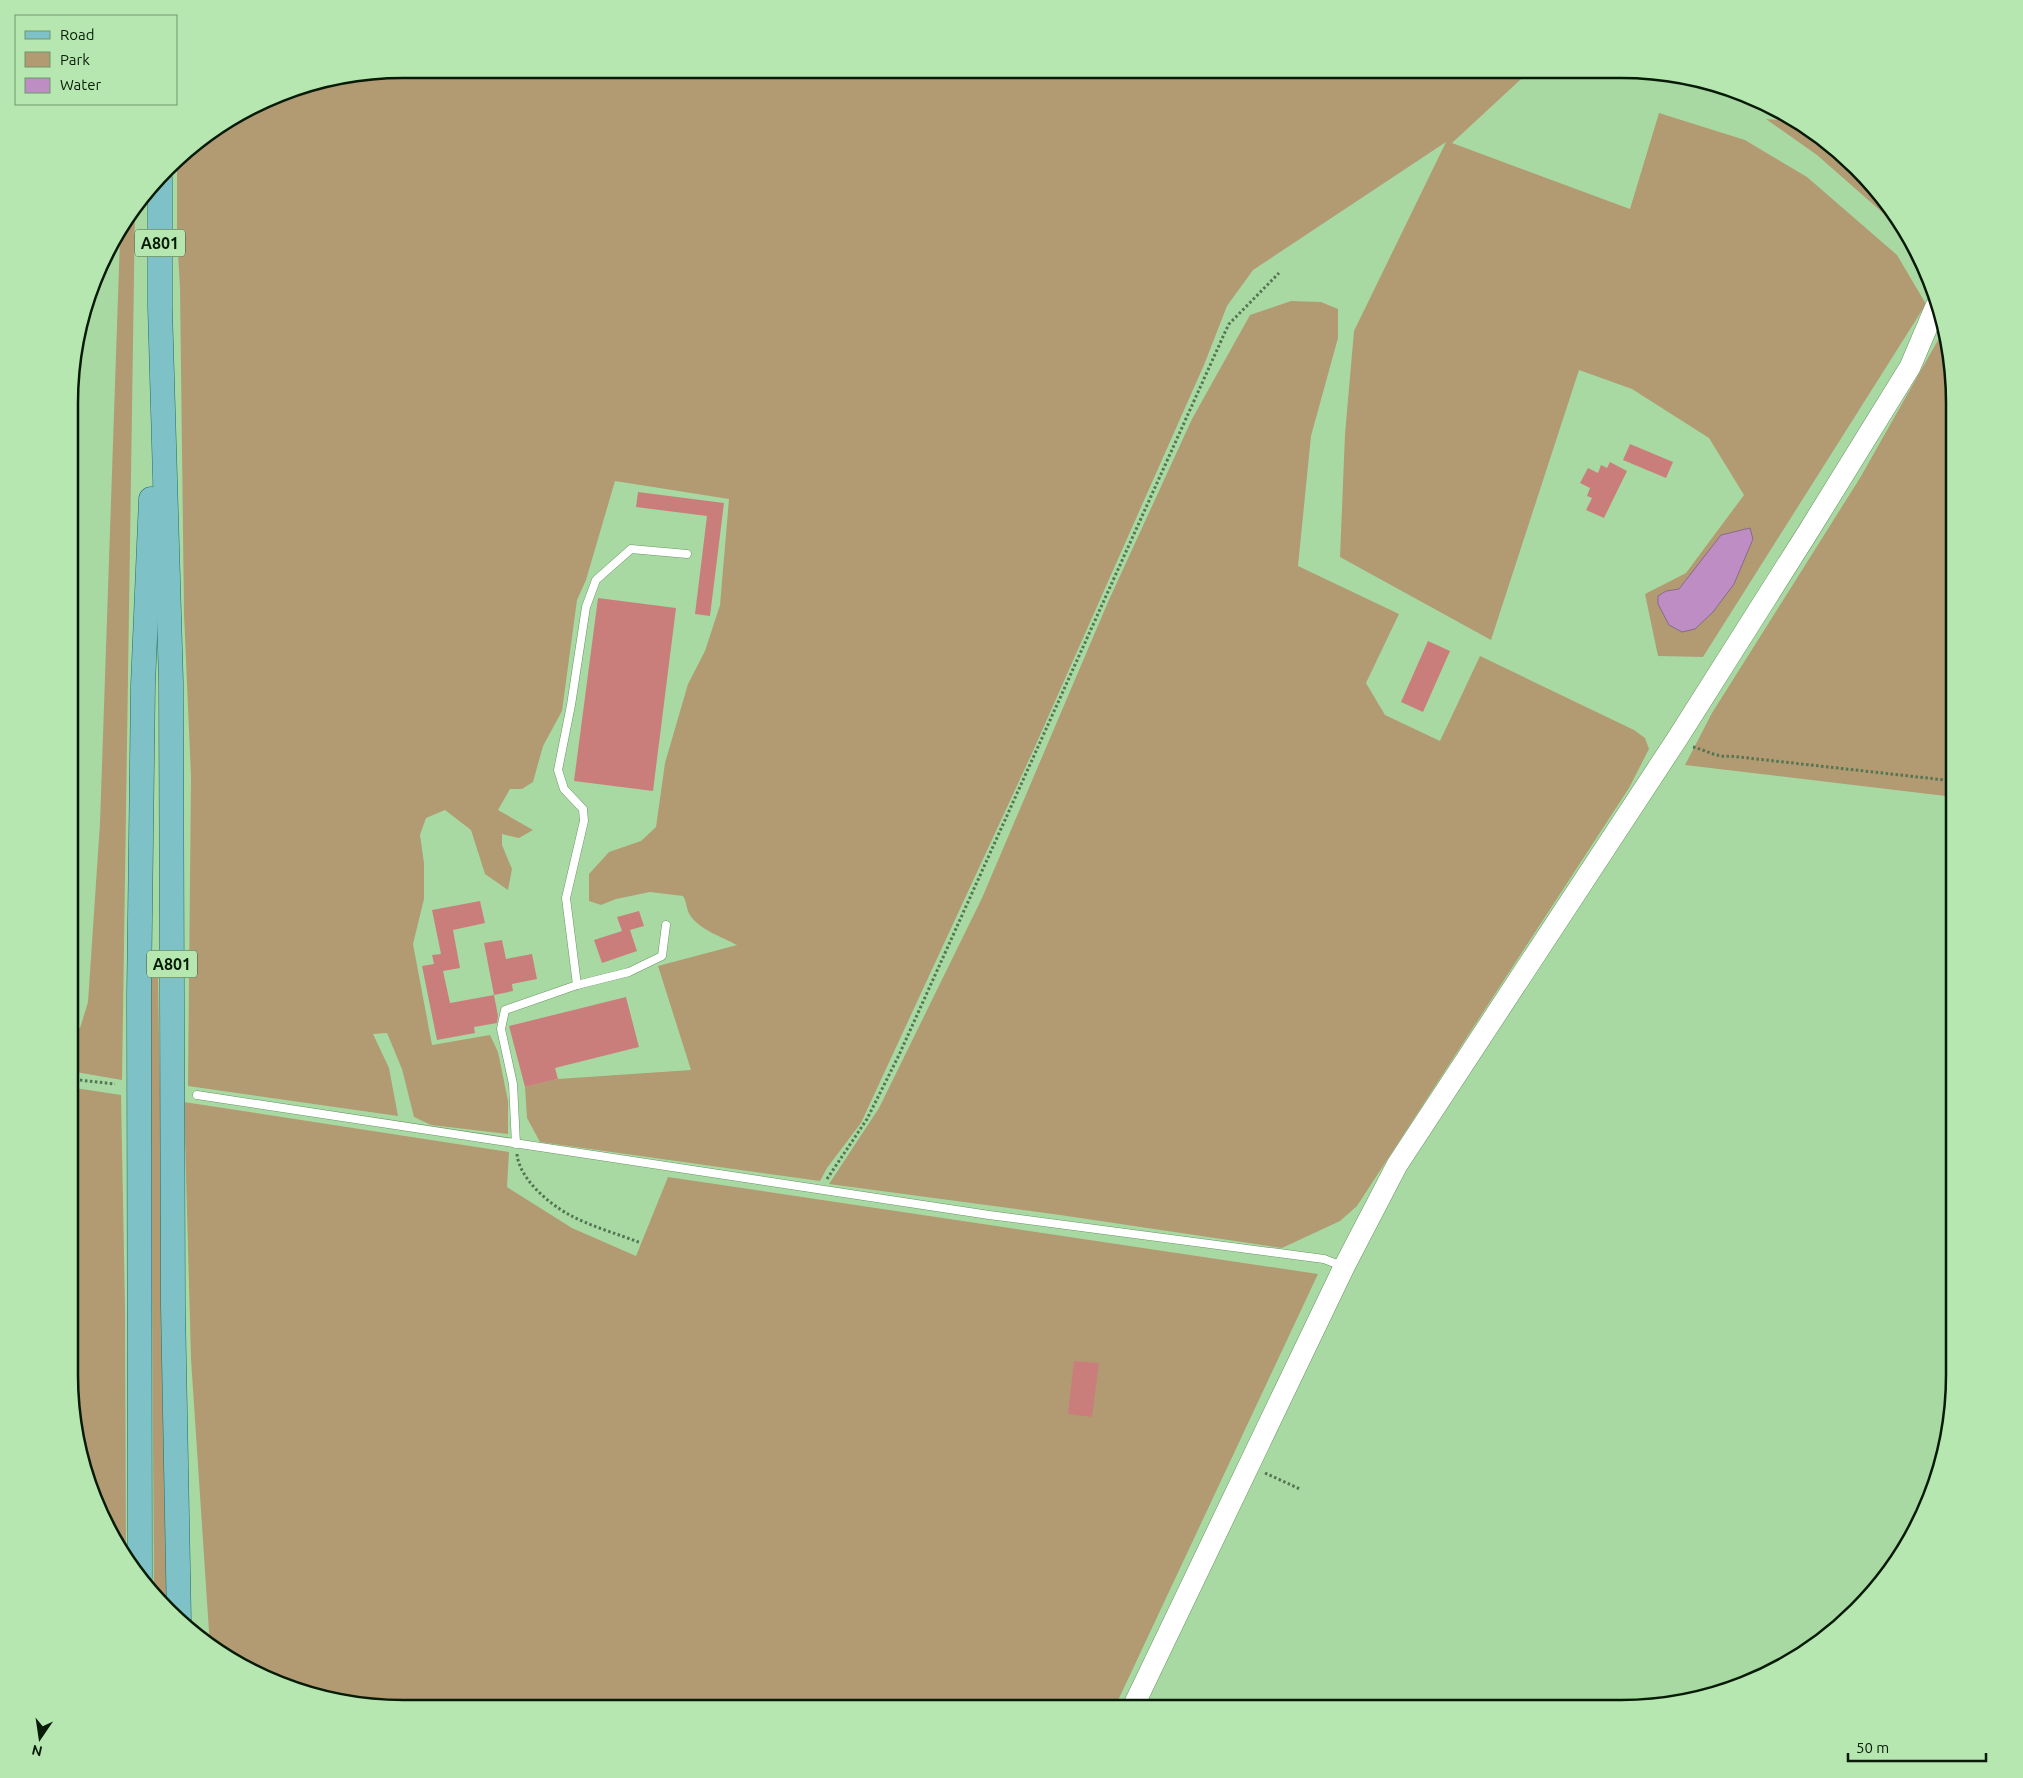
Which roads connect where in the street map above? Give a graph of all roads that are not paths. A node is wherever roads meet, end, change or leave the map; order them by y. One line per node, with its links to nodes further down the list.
1 (160, 186): 2 (main road, A801)
2 (160, 308): 10 (main road, A801); 11 (main road, A801)
3 (1933, 314): 9 (main road)
4 (687, 554): 6 (lane)
5 (666, 925): 6 (lane)
6 (577, 985): 8 (lane)
7 (198, 1094): 8 (lane)
8 (516, 1144): 9 (lane)
9 (1344, 1267): 12 (main road)
10 (140, 1567)
11 (179, 1611)
12 (1136, 1700)

